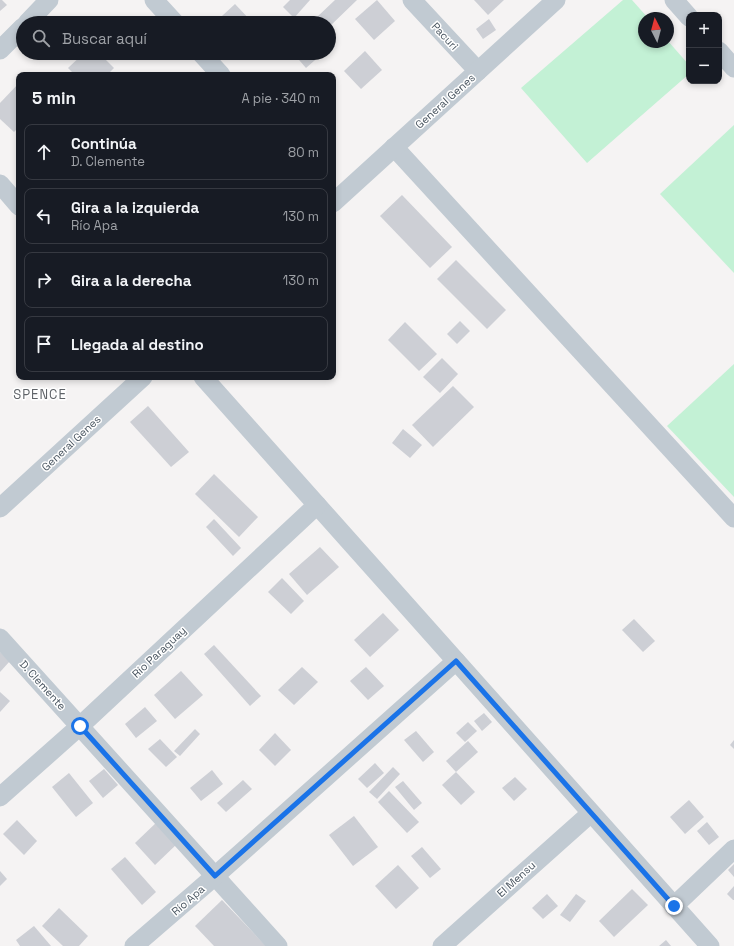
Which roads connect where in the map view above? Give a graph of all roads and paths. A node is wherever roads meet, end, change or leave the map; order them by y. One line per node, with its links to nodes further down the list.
1 (49, 0): 7 (street)
2 (154, 0): 8 (street)
3 (412, 0): 14 (street, Pacuri)
4 (556, 0): 14 (street, General Genes)
5 (674, 0): 6 (street)
6 (686, 14)
7 (34, 16)
8 (169, 16)
9 (16, 34): 10 (street)
10 (0, 50)
11 (722, 54): 13 (street)
12 (207, 60): 15 (street)
13 (734, 68)
14 (478, 71): 16 (street, General Genes)
15 (218, 72)
16 (394, 147): 18 (street, General Genes); 24 (street)
17 (0, 184): 19 (street)
18 (336, 199)
19 (16, 203)
20 (138, 380): 23 (street, General Genes)
21 (206, 380): 22 (street)
22 (317, 505): 26 (street); 27 (street, Río Paraguay)
23 (0, 508)
24 (734, 518)
25 (0, 638): 27 (street, D. Clemente)
26 (456, 661): 29 (street); 31 (street, Río Apa)
27 (80, 726): 28 (street, Río Paraguay); 31 (street, D. Clemente)
28 (0, 798)
29 (591, 813): 32 (street); 35 (street, El Mensu)
30 (734, 849): 32 (street)
31 (215, 876): 33 (street, Río Apa); 34 (street, D. Clemente)
32 (674, 906): 36 (street)
33 (134, 946)
34 (278, 946)
35 (442, 946)
36 (710, 946)

